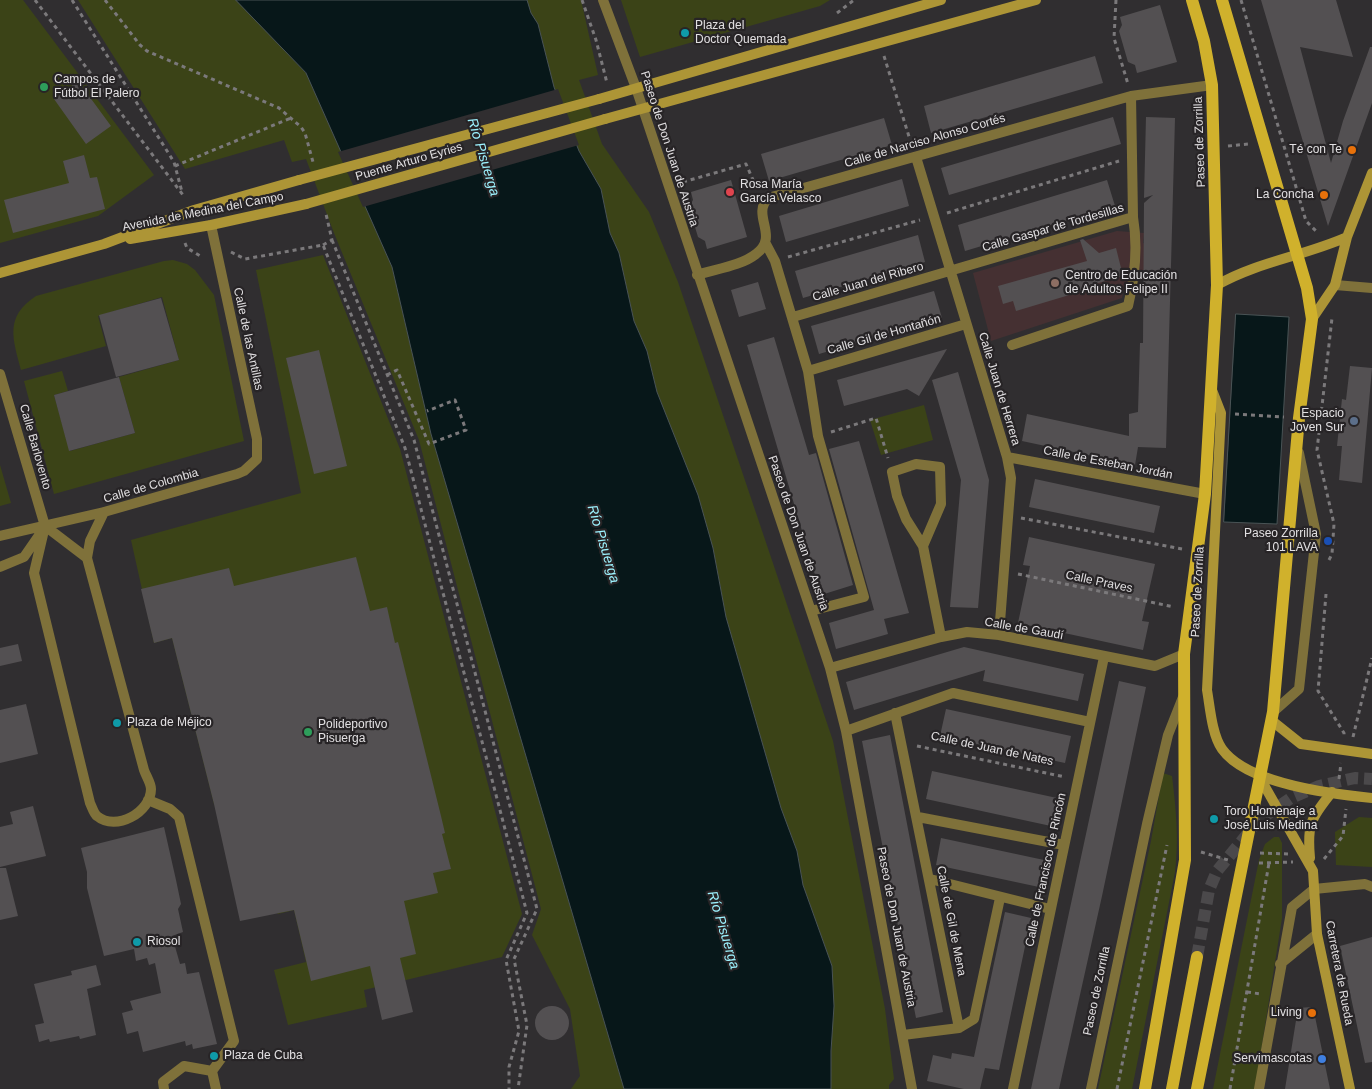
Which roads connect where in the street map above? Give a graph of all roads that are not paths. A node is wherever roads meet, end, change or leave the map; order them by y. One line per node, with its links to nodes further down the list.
1 (603, 0): 7 (street, Paseo de Don Juan de Austria)
2 (941, 0): 7 (main road)
3 (1036, 0): 9 (main road)
4 (1192, 0): 6 (main road, Paseo de Zorrilla)
5 (1222, 0): 19 (main road)
6 (1212, 85): 8 (street, Calle de Narciso Alonso Cortés); 23 (main road, Paseo de Zorrilla)
7 (636, 88): 9 (street, Paseo de Don Juan de Austria); 12 (main road, Puente Arturo Eyries, bridge)
8 (1131, 96): 10 (street, Calle de Narciso Alonso Cortés); 14 (street, Calle Gaspar de Tordesillas)
9 (643, 108): 13 (main road, Puente Arturo Eyries, bridge); 22 (street, Paseo de Don Juan de Austria)
10 (916, 157): 18 (street, Calle de Narciso Alonso Cortés); 20 (street, Calle Juan de Herrera)
11 (1372, 173): 16 (main road)
12 (299, 180): 17 (main road, Avenida de Medina del Campo)
13 (306, 204): 15 (main road, Avenida de Medina del Campo)
14 (1133, 217): 20 (street, Calle Gaspar de Tordesillas); 29 (street)
15 (211, 225): 17 (main road, Avenida de Medina del Campo); 35 (street, Calle de las Antillas)
16 (1347, 237): 19 (main road); 24 (main road)
17 (104, 244): 21 (main road, Avenida de Medina del Campo)
18 (766, 244): 22 (street); 26 (street)
19 (1298, 255): 23 (main road); 27 (main road)
20 (950, 271): 26 (street, Calle Juan del Ribero); 28 (street, Calle Juan de Herrera)
21 (0, 273)
22 (697, 275): 43 (street, Paseo de Don Juan de Austria)
23 (1217, 285): 32 (main road, Paseo de Zorrilla)
24 (1335, 285): 25 (street); 27 (main road)
25 (1372, 288)
26 (793, 317): 30 (street)
27 (1312, 319): 33 (main road)
28 (966, 324): 30 (street, Calle Gil de Hontañón); 34 (street, Calle Juan de Herrera)
29 (1012, 345)
30 (808, 371): 43 (street)
31 (0, 374): 38 (street, Calle Barlovento)
32 (1211, 389): 36 (main road, Paseo de Zorrilla); 55 (main road, Paseo de Zorrilla)
33 (1297, 443): 51 (main road); 51 (street)
34 (1007, 457): 36 (street, Calle de Esteban Jordán); 44 (street, Calle Juan de Herrera)
35 (257, 459): 37 (street, Calle de Colombia)
36 (1205, 494): 46 (main road, Paseo de Zorrilla)
37 (104, 512): 38 (street, Calle de Colombia); 41 (street)
38 (46, 526): 39 (street, Calle de Colombia); 41 (street); 42 (street); 58 (street)
39 (0, 536)
40 (923, 546): 40 (street); 45 (street)
41 (87, 558): 58 (street)
42 (0, 567)
43 (811, 611): 48 (street, Paseo de Don Juan de Austria)
44 (999, 635): 45 (street, Calle de Gaudí); 47 (street, Calle de Gaudí)
45 (941, 637): 48 (street, Calle de Gaudí)
46 (1184, 654): 47 (street, Calle de Gaudí); 49 (main road, Paseo de Zorrilla)
47 (1104, 657): 52 (street, Calle de Francisco de Rincón)
48 (830, 668): 53 (street, Paseo de Don Juan de Austria)
49 (1183, 696): 77 (street, Paseo de Zorrilla); 78 (main road, Paseo de Zorrilla)
50 (895, 713): 52 (street); 53 (street); 59 (street, Calle de Gil de Mena)
51 (1272, 716): 54 (main road); 55 (main road)
52 (1090, 722): 60 (street, Calle de Francisco de Rincón)
53 (846, 731): 71 (street, Paseo de Don Juan de Austria)
54 (1372, 754)
55 (1260, 778): 56 (main road); 61 (main road, Carretera de Rueda); 80 (main road)
56 (1332, 792): 57 (main road); 61 (main road, Carretera de Rueda)
57 (1372, 798)
58 (148, 800): 72 (street)
59 (918, 818): 60 (street); 62 (street, Calle de Gil de Mena)
60 (1064, 845): 66 (street, Calle de Francisco de Rincón)
61 (1310, 862): 64 (main road, Carretera de Rueda)
62 (930, 880): 65 (street); 70 (street, Calle de Gil de Mena)
63 (1372, 887): 64 (street)
64 (1314, 889): 67 (main road, Carretera de Rueda); 69 (street)
65 (1000, 898): 66 (street); 70 (street, Calle de Gil de Mena)
66 (1050, 909): 76 (street, Calle de Francisco de Rincón)
67 (1317, 934): 69 (street); 82 (main road, Carretera de Rueda)
68 (1197, 957): 79 (main road)
69 (1280, 964): 81 (street)
70 (959, 1028): 71 (street)
71 (903, 1036): 75 (street, Paseo de Don Juan de Austria)
72 (212, 1071): 73 (street); 74 (street)
73 (164, 1089)
74 (216, 1089)
75 (912, 1089)
76 (1013, 1089)
77 (1090, 1089)
78 (1145, 1089)
79 (1172, 1089)
80 (1197, 1089)
81 (1259, 1089)
82 (1350, 1089)

